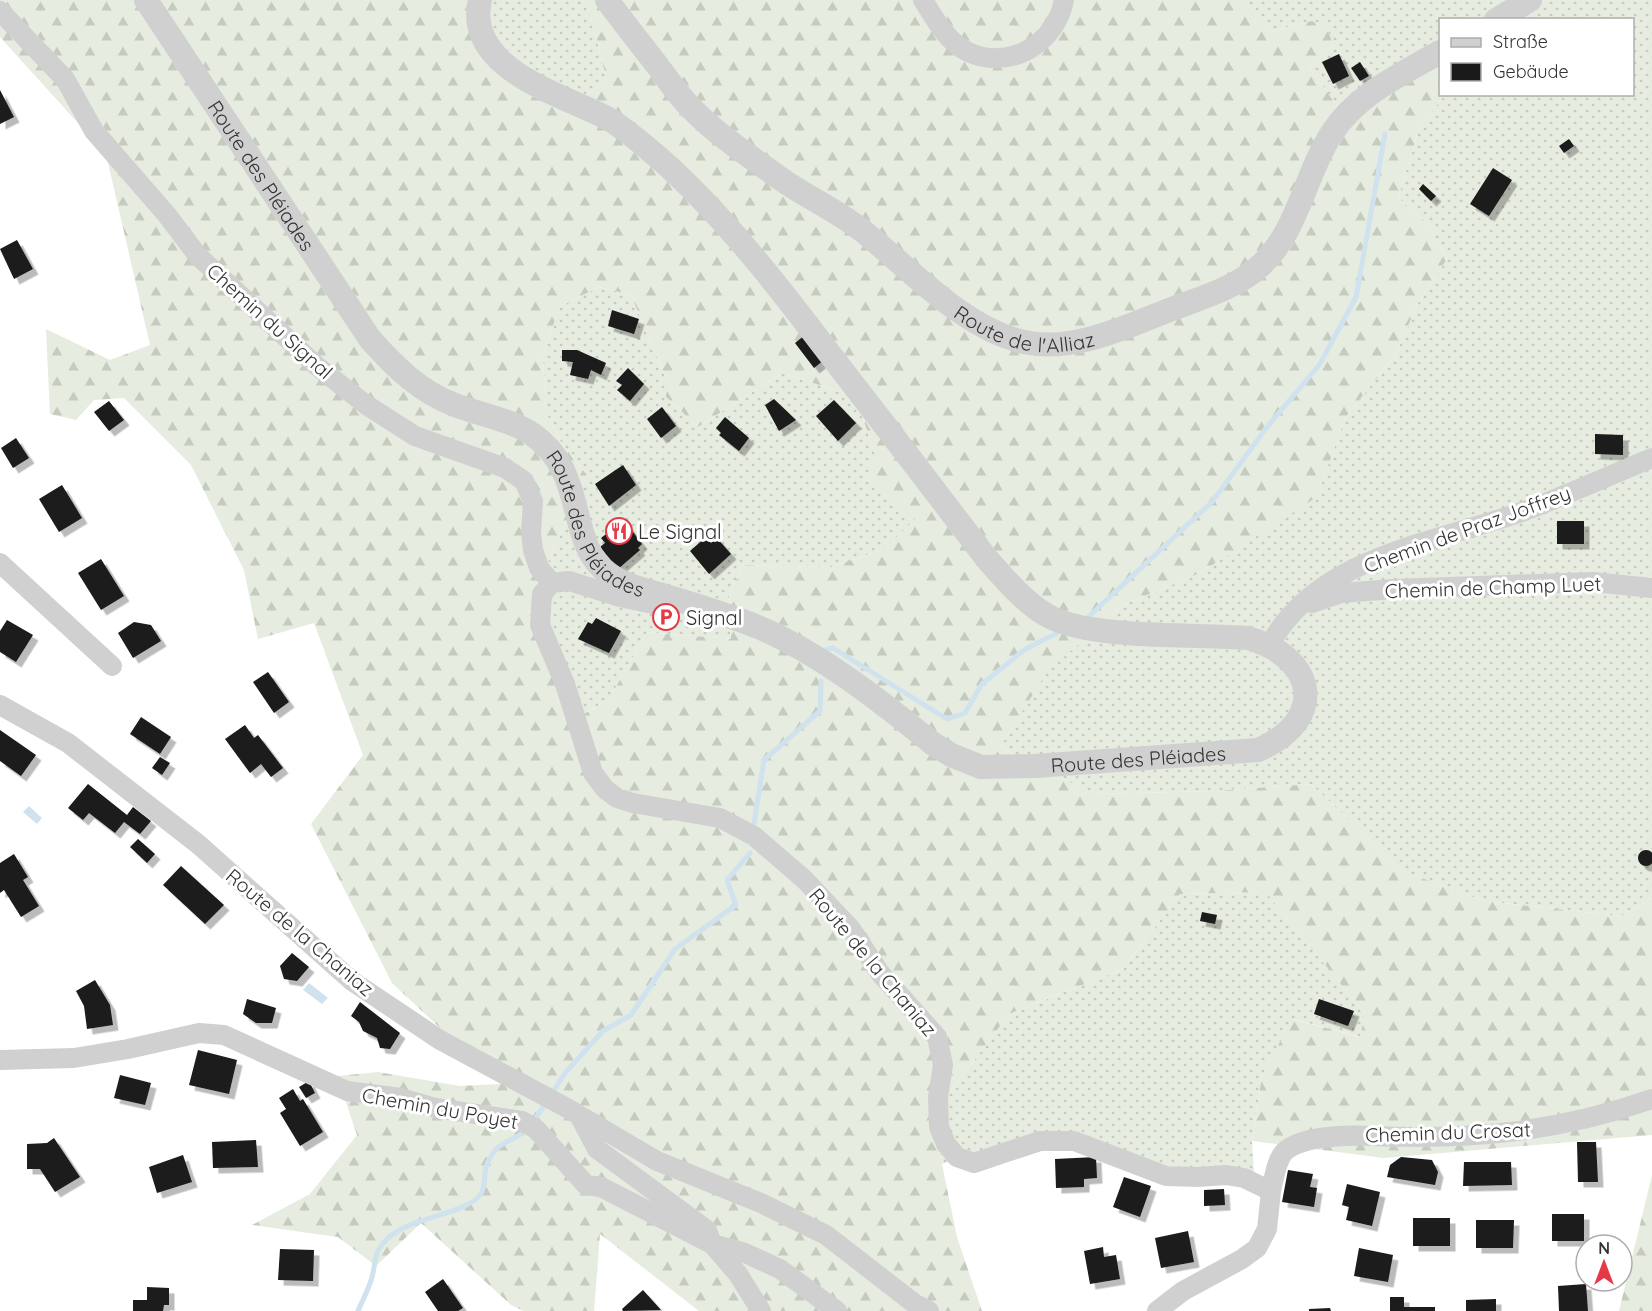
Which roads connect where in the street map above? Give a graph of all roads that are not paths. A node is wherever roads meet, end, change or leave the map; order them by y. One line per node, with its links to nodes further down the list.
1 (146, 0): 14 (street, Route des Pléiades)
2 (480, 0): 16 (street, Route des Pléiades)
3 (607, 0): 9 (street, Route de l'Alliaz)
4 (922, 0): 5 (street)
5 (1064, 0)
6 (1530, 0): 8 (street)
7 (0, 11): 12 (street, Chemin du Signal)
8 (1500, 18)
9 (1439, 53)
10 (1652, 458): 15 (street, Chemin de Praz Joffrey)
11 (0, 563): 17 (street)
12 (552, 583): 14 (street); 22 (street, Route de la Chaniaz)
13 (1652, 588): 15 (street, Chemin de Champ Luet)
14 (687, 603): 16 (street, Route des Pléiades)
15 (1300, 607): 16 (street, Chemin de Praz Joffrey)
16 (1270, 644)
17 (112, 666)
18 (0, 705): 21 (street, Route de la Chaniaz)
19 (0, 1060): 23 (street, Chemin du Poyet)
20 (1652, 1099): 22 (street, Chemin du Crosat)
21 (573, 1112): 23 (street); 26 (street, Route de la Chaniaz)
22 (1271, 1191): 27 (street)
23 (712, 1244): 24 (street); 25 (street, Chemin du Poyet)
24 (761, 1311)
25 (837, 1311)
26 (929, 1311)
27 (1157, 1311)

